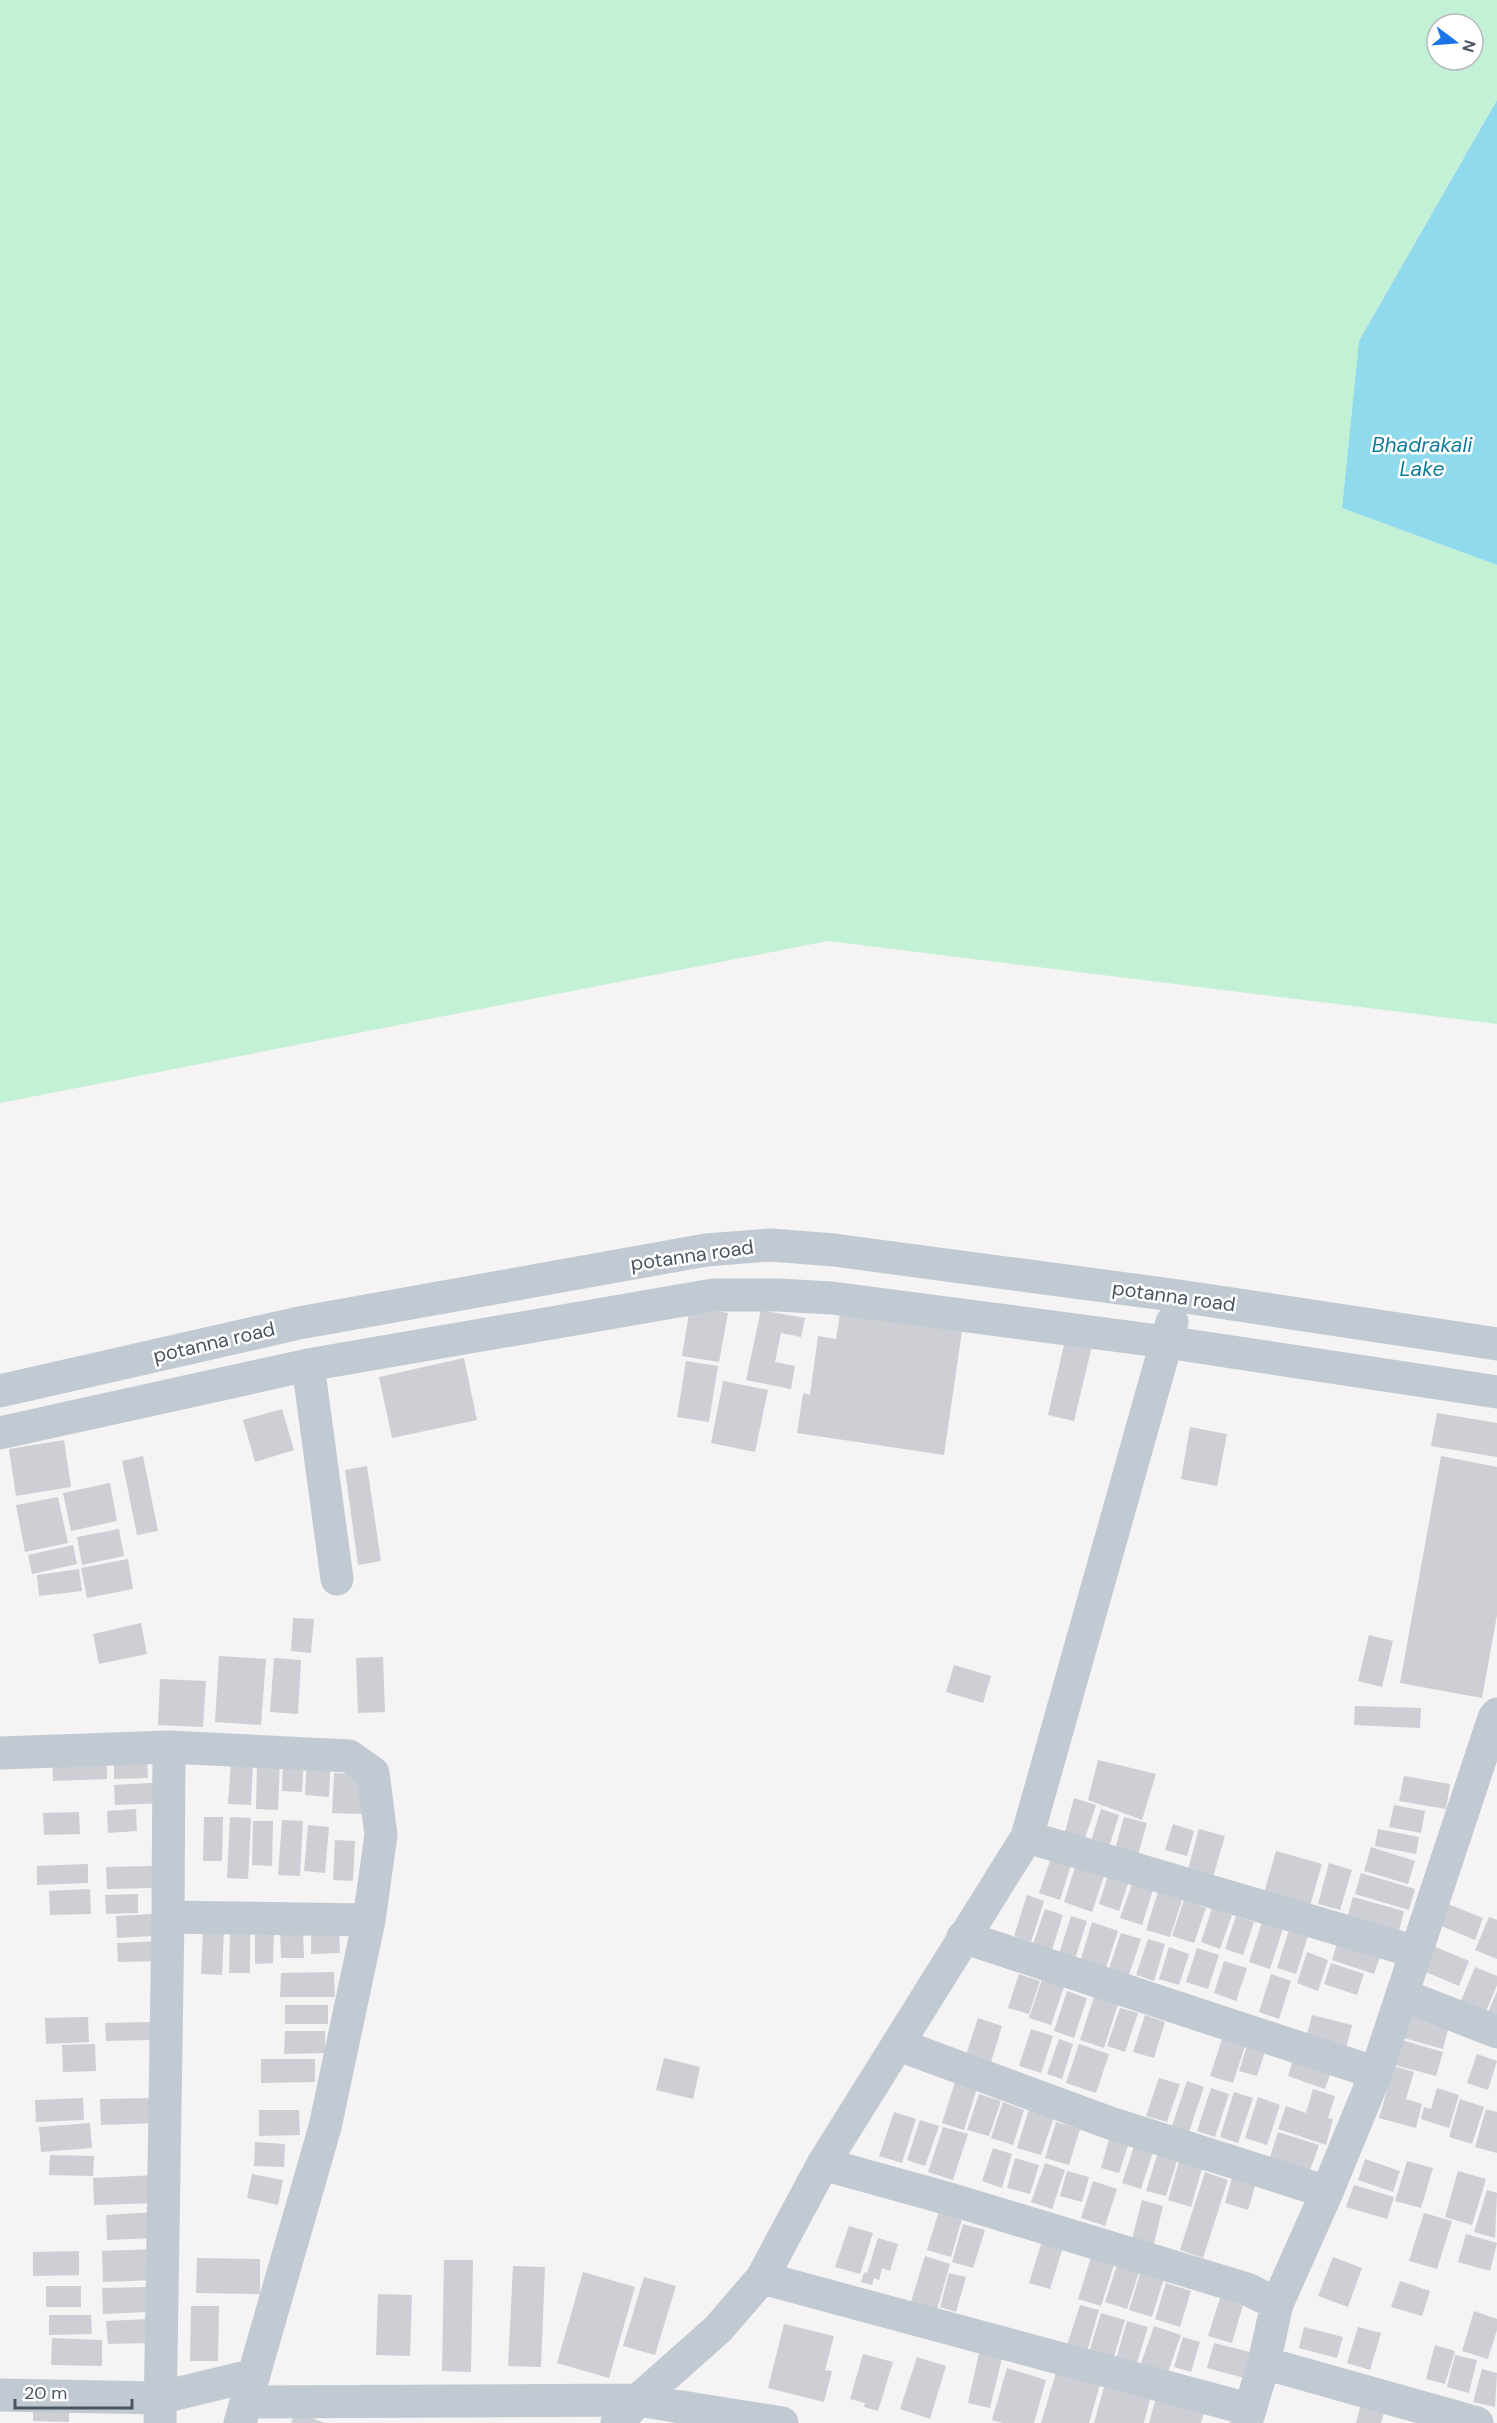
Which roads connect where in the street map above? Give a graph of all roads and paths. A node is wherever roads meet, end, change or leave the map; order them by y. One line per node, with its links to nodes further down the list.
1 (1179, 1296): 2 (street); 3 (street, potanna road); 5 (street, potanna road)
2 (1166, 1342): 4 (street); 6 (street); 12 (street)
3 (1497, 1344)
4 (308, 1365): 7 (street); 8 (street)
5 (0, 1391)
6 (1497, 1392)
7 (0, 1433)
8 (337, 1579)
9 (1497, 1714): 16 (street)
10 (169, 1747): 11 (street); 13 (street); 14 (street)
11 (0, 1753)
12 (1027, 1837): 15 (street); 16 (street)
13 (168, 1917): 14 (street); 28 (street)
14 (369, 1920): 27 (street)
15 (963, 1938): 19 (street); 20 (street)
16 (1416, 1952): 17 (street)
17 (1403, 1995): 18 (street); 20 (street)
18 (1497, 2032)
19 (899, 2045): 21 (street); 22 (street)
20 (1376, 2073): 22 (street)
21 (823, 2164): 23 (street); 24 (street)
22 (1327, 2192): 24 (street)
23 (762, 2278): 29 (street); 30 (street)
24 (1277, 2304): 25 (street)
25 (1264, 2363): 30 (street); 32 (street)
26 (0, 2395): 28 (street)
27 (249, 2401): 28 (street); 29 (street)
28 (160, 2411)
29 (627, 2412): 31 (street)
30 (1247, 2416)
31 (776, 2422)
32 (1477, 2423)

